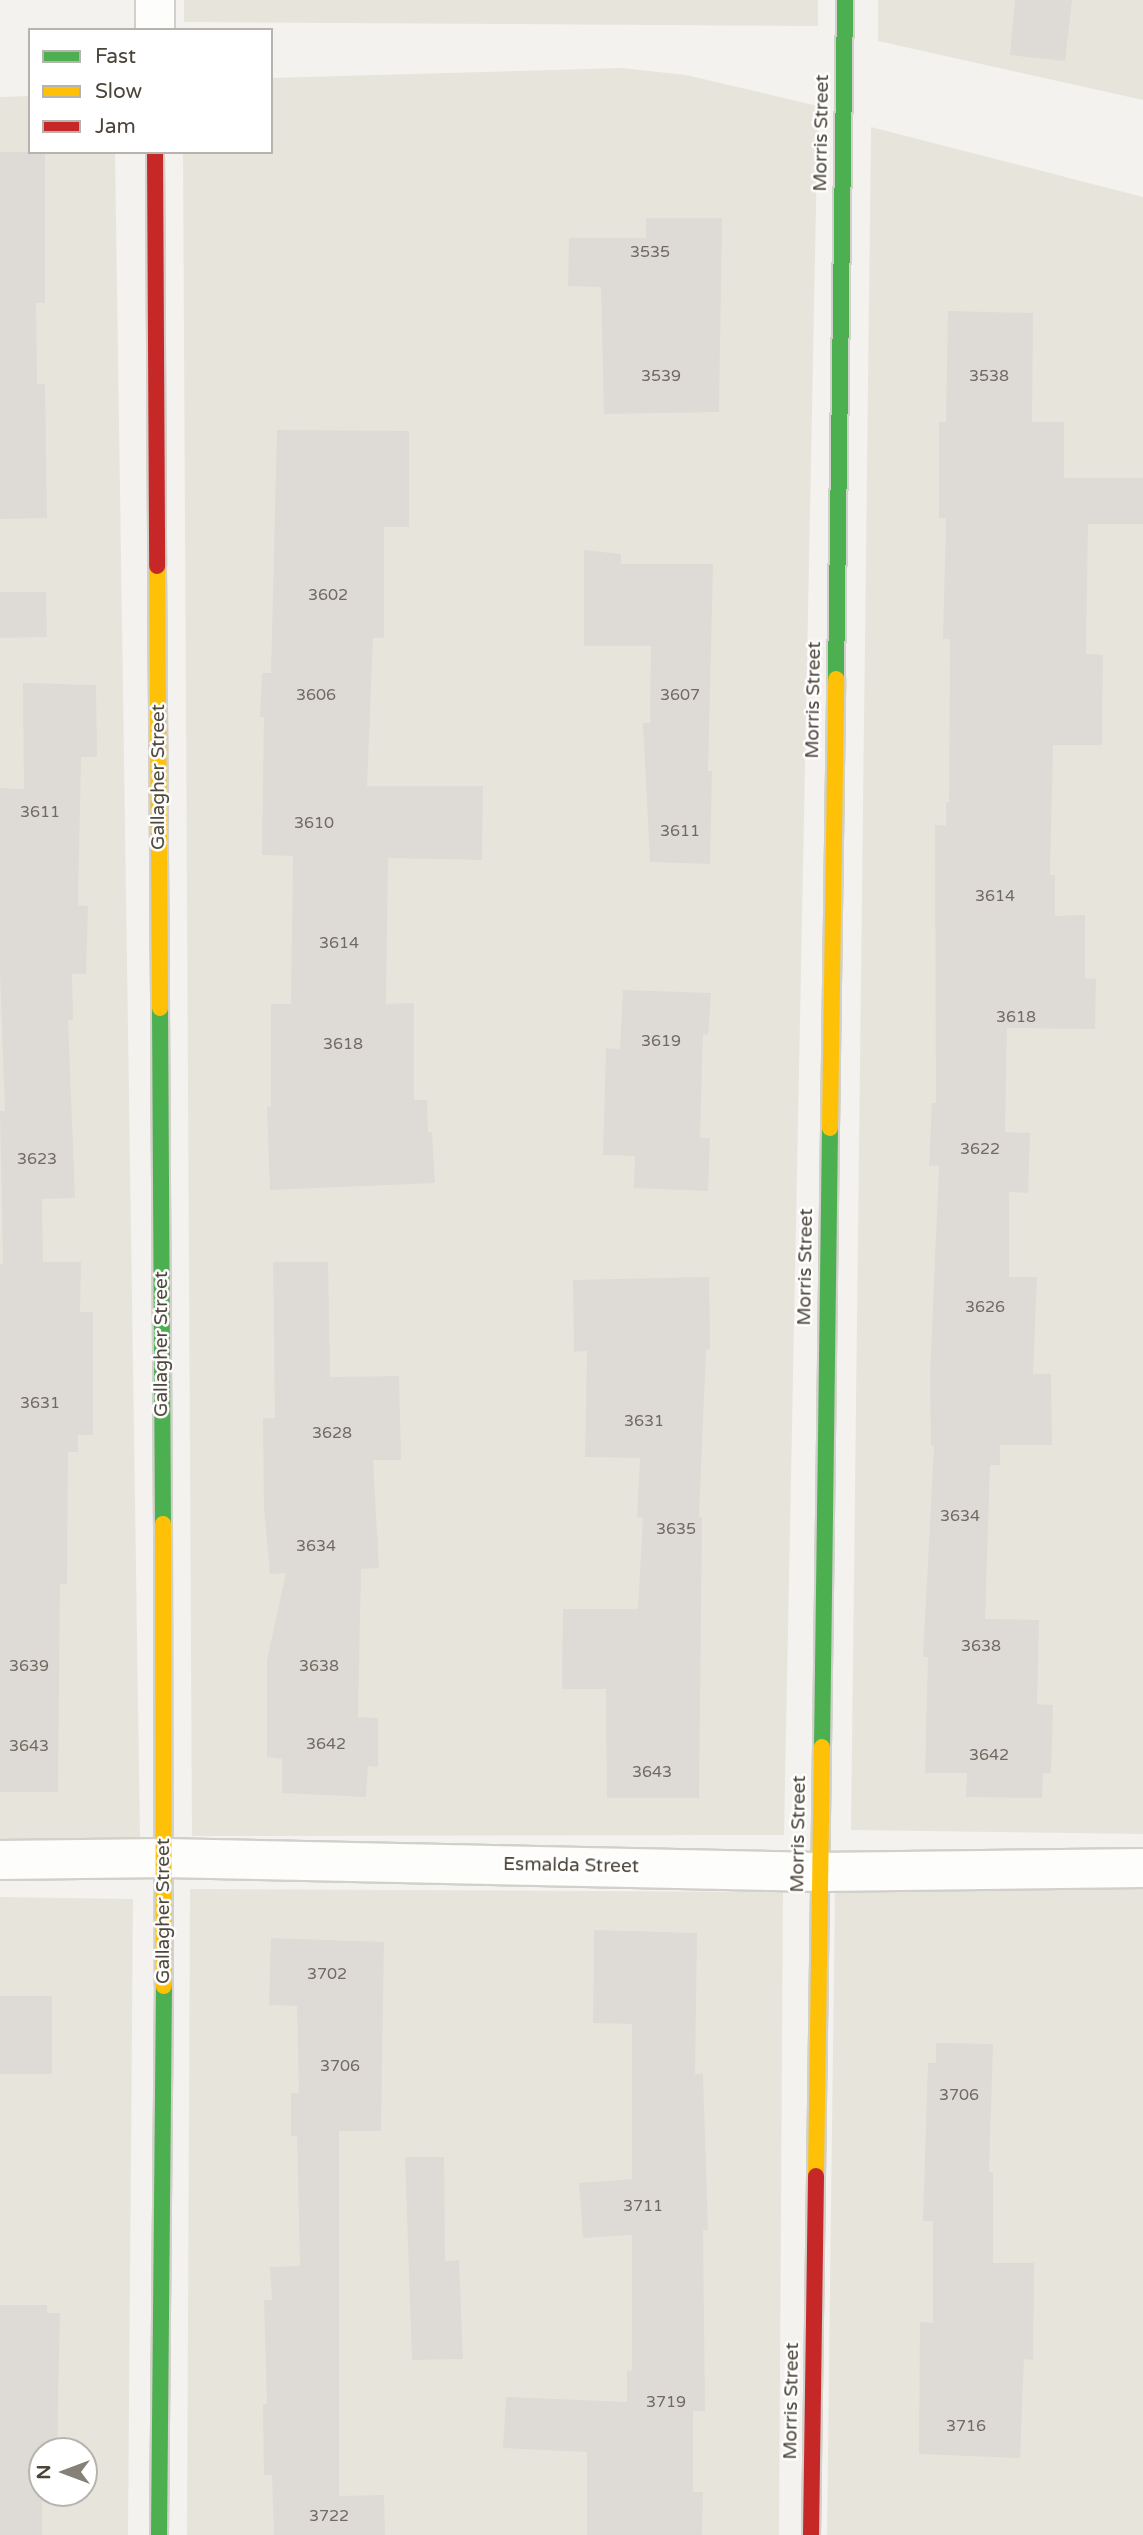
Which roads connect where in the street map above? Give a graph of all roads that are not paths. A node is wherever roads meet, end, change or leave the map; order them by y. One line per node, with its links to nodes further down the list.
1 (845, 4): 6 (street, Morris Street)
2 (155, 154): 3 (street, Gallagher Street)
3 (165, 1858): 4 (street, Esmalda Street); 6 (street, Esmalda Street); 7 (street, Gallagher Street)
4 (0, 1860)
5 (1143, 1868): 6 (street, Esmalda Street)
6 (819, 1872): 8 (street, Morris Street)
7 (159, 2535)
8 (811, 2535)

